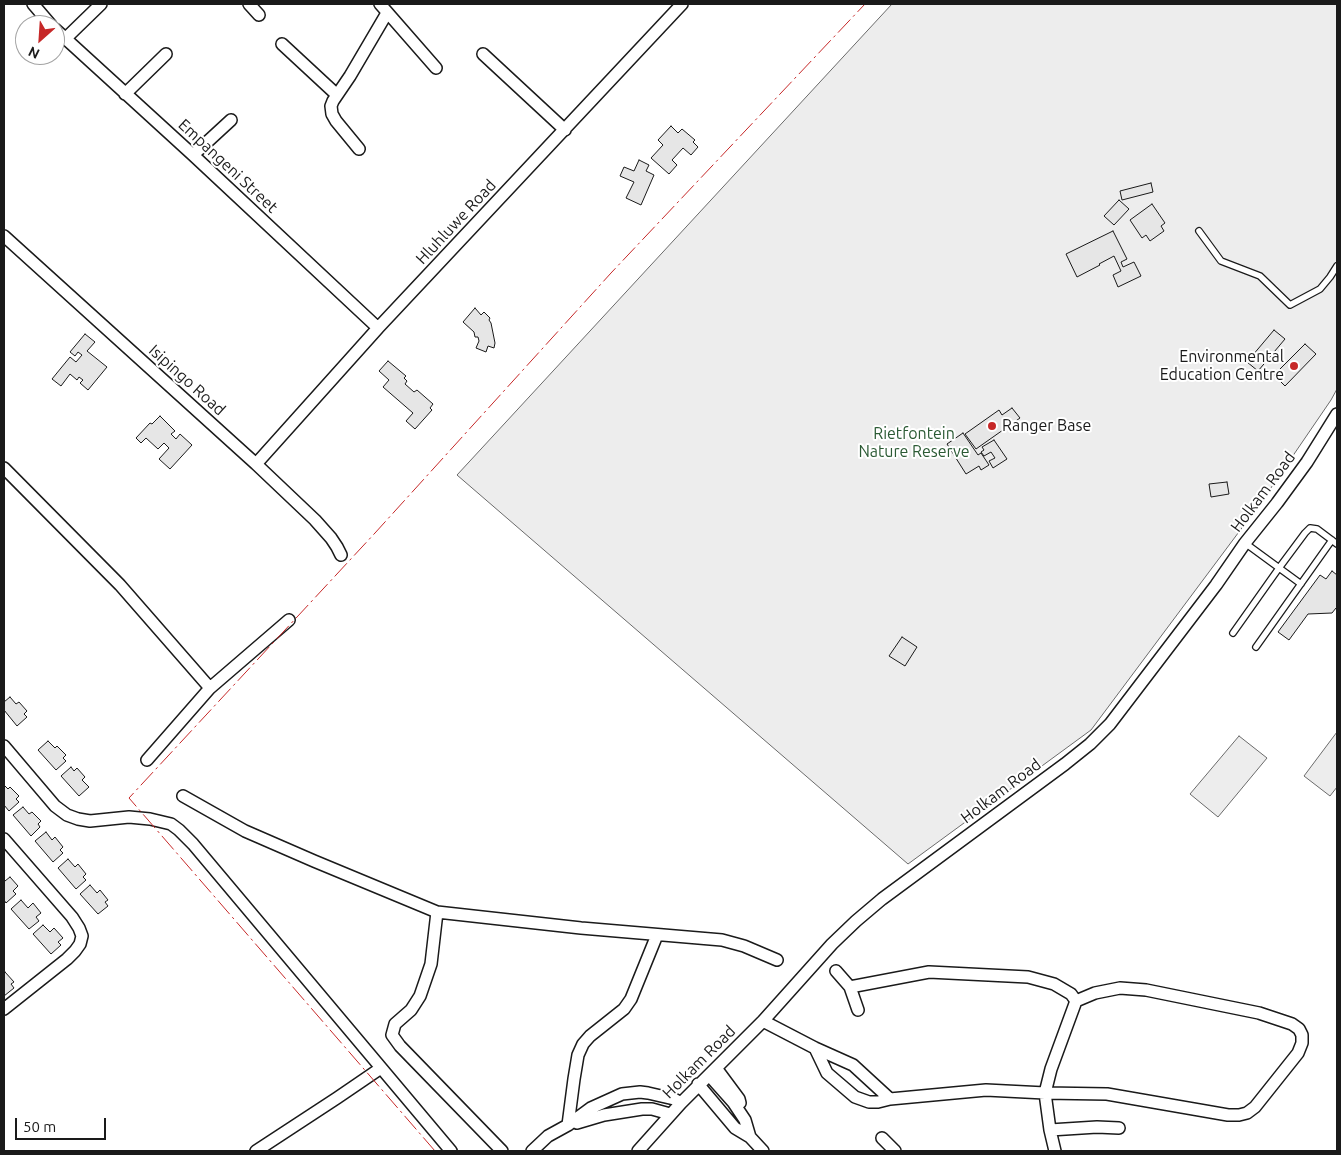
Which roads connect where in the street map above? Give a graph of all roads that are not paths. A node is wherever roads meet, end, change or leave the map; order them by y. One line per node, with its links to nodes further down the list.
1 (33, 4): 6 (street)
2 (101, 4): 8 (street)
3 (249, 4): 7 (street)
4 (682, 4): 16 (street, Hluhluwe Road)
5 (383, 8): 12 (street); 14 (street)
6 (42, 15)
7 (259, 15)
8 (65, 39): 13 (street, Empangeni Street)
9 (282, 44): 14 (street)
10 (166, 54): 13 (street)
11 (483, 54): 16 (street)
12 (436, 68)
13 (126, 94): 18 (street, Empangeni Street)
14 (337, 95): 17 (street)
15 (231, 120): 18 (street)
16 (566, 130): 22 (street, Hluhluwe Road)
17 (359, 149)
18 (193, 154): 22 (street, Empangeni Street)
19 (1199, 231): 21 (lane)
20 (4, 236): 24 (street, Isipingo Road)
21 (1337, 266)
22 (378, 328): 24 (street, Hluhluwe Road)
23 (1337, 414): 27 (street, Holkam Road)
24 (256, 464): 28 (street, Isipingo Road)
25 (4, 468): 34 (street)
26 (1334, 542): 29 (lane); 30 (lane)
27 (1245, 543): 29 (lane); 47 (street, Holkam Road)
28 (341, 555)
29 (1279, 568): 30 (lane); 32 (lane)
30 (1301, 584): 33 (lane)
31 (289, 620): 34 (street)
32 (1233, 633)
33 (1256, 647)
34 (210, 688): 36 (street)
35 (5, 751): 49 (street)
36 (147, 760)
37 (183, 796): 39 (street)
38 (4, 839): 45 (street)
39 (437, 912): 40 (street); 63 (street)
40 (657, 935): 41 (street); 56 (street)
41 (777, 960)
42 (836, 970): 43 (street)
43 (850, 987): 44 (street); 46 (street)
44 (1076, 1001): 52 (street); 52 (street)
45 (4, 1008)
46 (858, 1010)
47 (763, 1021): 48 (street); 50 (street, Holkam Road)
48 (815, 1048): 53 (street); 53 (street)
49 (380, 1068): 61 (street); 62 (street)
50 (712, 1072): 51 (street, Holkam Road); 59 (street)
51 (698, 1084): 54 (street, Holkam Road); 59 (street)
52 (1045, 1093): 53 (street); 58 (street)
53 (890, 1099)
54 (680, 1103): 55 (street, Holkam Road); 56 (street)
55 (670, 1114): 56 (street); 65 (street, Holkam Road)
56 (568, 1126): 64 (street)
57 (1119, 1128): 58 (street)
58 (1050, 1130): 68 (street)
59 (750, 1137): 66 (street)
60 (882, 1138): 67 (street)
61 (444, 1149)
62 (256, 1151)
63 (502, 1151)
64 (532, 1151)
65 (638, 1151)
66 (763, 1151)
67 (895, 1151)
68 (1055, 1151)

